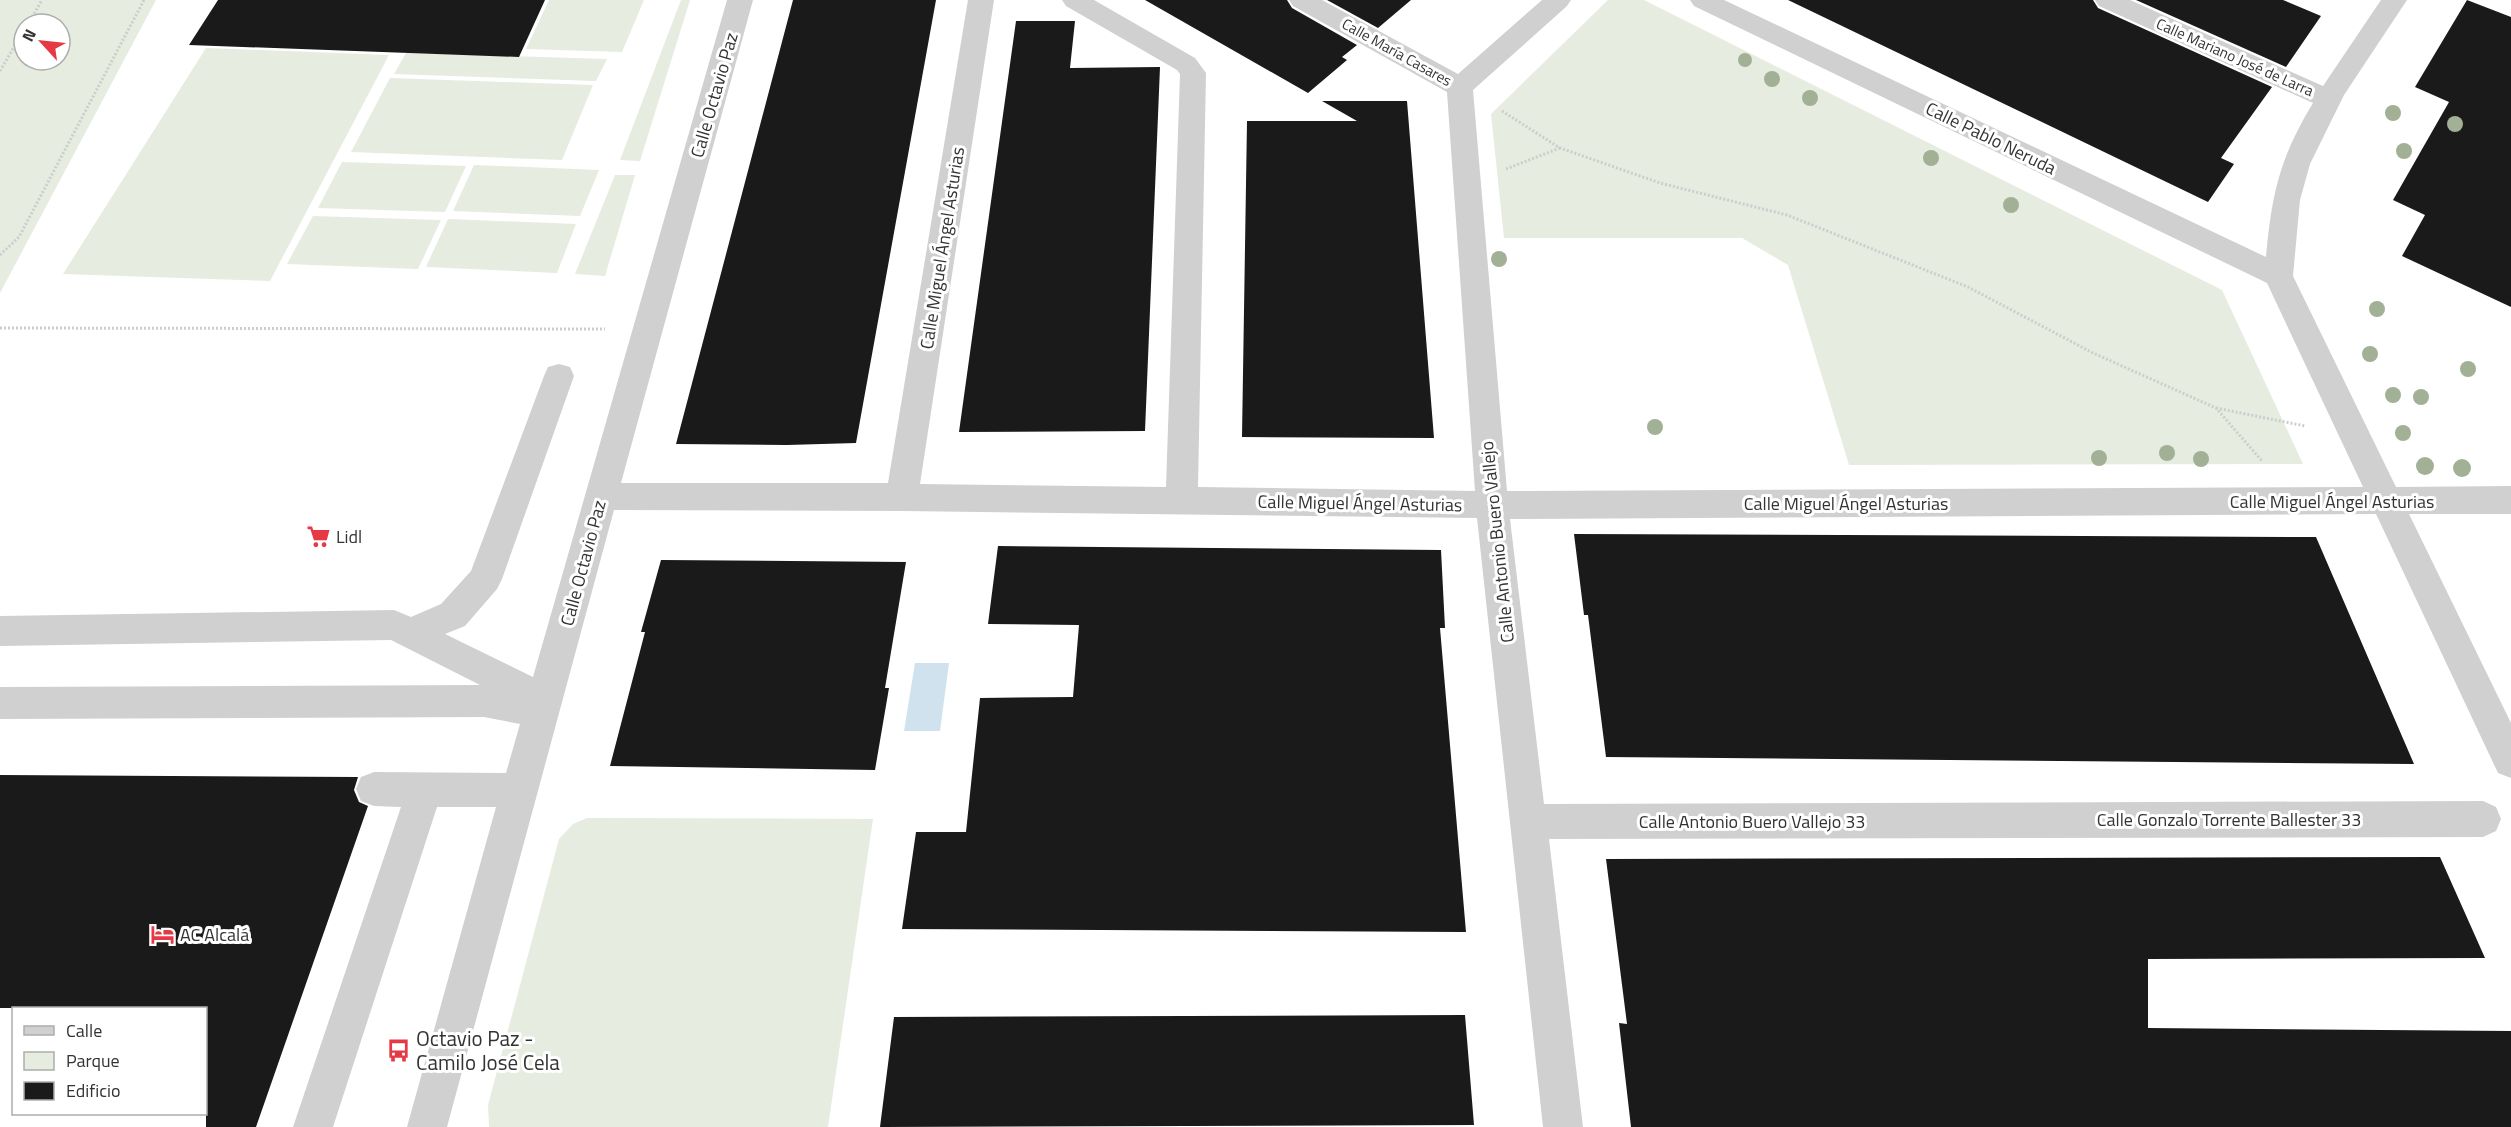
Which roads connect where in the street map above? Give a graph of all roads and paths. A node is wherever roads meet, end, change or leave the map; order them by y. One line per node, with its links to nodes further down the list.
1 (144, 0): 17 (path)
2 (740, 0): 25 (street, Calle Octavio Paz)
3 (981, 0): 26 (street, Calle Miguel Ángel Asturias)
4 (1075, 0): 29 (street)
5 (1302, 0): 12 (street, Calle María Casares)
6 (1558, 0): 12 (street)
7 (1703, 0): 18 (street, Calle Pablo Neruda)
8 (2108, 0): 13 (street, Calle Mariano José de Larra)
9 (2394, 0): 13 (street)
10 (12, 51): 11 (path)
11 (0, 72)
12 (1460, 87): 30 (street, Calle Antonio Buero Vallejo)
13 (2329, 99): 18 (street)
14 (1499, 110): 15 (path)
15 (1560, 148): 16 (path); 22 (path)
16 (1497, 173)
17 (0, 255)
18 (2278, 276): 27 (street)
19 (0, 328): 20 (path)
20 (606, 329)
21 (559, 376): 32 (street)
22 (2216, 408): 23 (path); 24 (path)
23 (2305, 426)
24 (2266, 465)
25 (601, 496): 26 (street, Calle Miguel Ángel Asturias); 34 (street, Calle Octavio Paz)
26 (902, 497): 29 (street, Calle Miguel Ángel Asturias)
27 (2384, 500): 28 (street, Calle Miguel Ángel Asturias); 30 (street, Calle Miguel Ángel Asturias); 35 (street)
28 (2511, 500)
29 (1182, 501): 30 (street, Calle Miguel Ángel Asturias)
30 (1492, 505): 41 (street, Calle Antonio Buero Vallejo)
31 (0, 631): 32 (street)
32 (409, 633): 34 (street)
33 (0, 703): 34 (street)
34 (544, 707): 38 (street, Calle Octavio Paz)
35 (2511, 761)
36 (374, 789): 37 (street)
37 (424, 790): 38 (street); 42 (street)
38 (519, 790): 43 (street, Calle Octavio Paz)
39 (2483, 819): 40 (street, Calle Gonzalo Torrente Ballester 33)
40 (1975, 820): 41 (street, Calle Antonio Buero Vallejo 33)
41 (1528, 822): 44 (street, Calle Antonio Buero Vallejo)
42 (313, 1127)
43 (427, 1127)
44 (1563, 1127)

